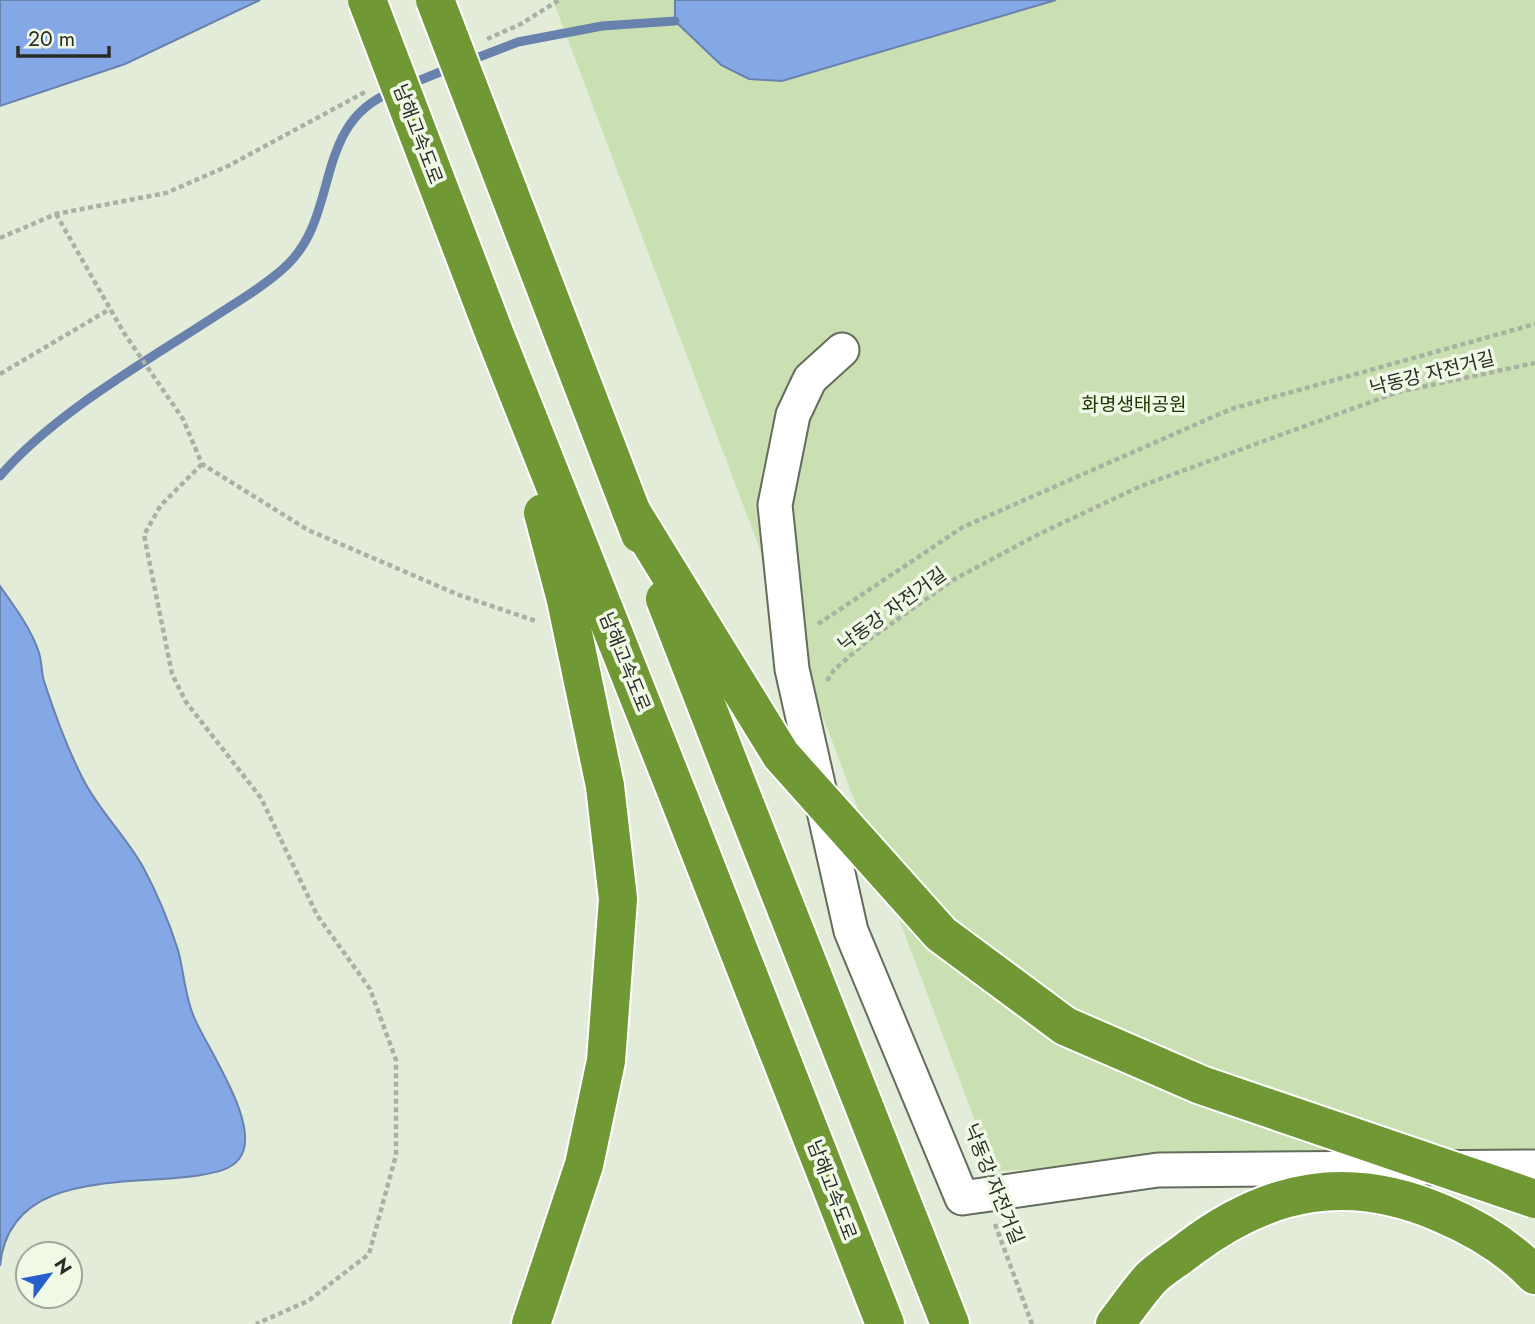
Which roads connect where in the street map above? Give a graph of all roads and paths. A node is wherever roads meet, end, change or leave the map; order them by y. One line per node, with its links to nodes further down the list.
1 (367, 0): 10 (highway, 남해고속도로, bridge)
2 (435, 0): 15 (highway, bridge)
3 (559, 0): 4 (path)
4 (484, 40)
5 (371, 89): 6 (path)
6 (56, 215): 7 (path); 8 (path)
7 (0, 238)
8 (110, 309): 13 (path); 14 (path)
9 (1535, 324): 17 (path)
10 (495, 335): 24 (highway, bridge); 25 (highway, 남해고속도로, bridge)
11 (842, 350): 17 (street)
12 (1535, 363): 18 (path, 낙동강 자전거길)
13 (0, 374)
14 (202, 464): 16 (path); 23 (path)
15 (631, 511): 21 (highway, bridge); 26 (highway, bridge)
16 (544, 624)
17 (789, 641): 20 (street)
18 (826, 684)
19 (1535, 1167): 20 (street)
20 (983, 1193): 27 (path, 낙동강 자전거길)
21 (1535, 1199)
22 (1535, 1275): 28 (highway)
23 (256, 1324)
24 (531, 1324)
25 (884, 1324)
26 (950, 1324)
27 (1032, 1324)
28 (1115, 1324)

